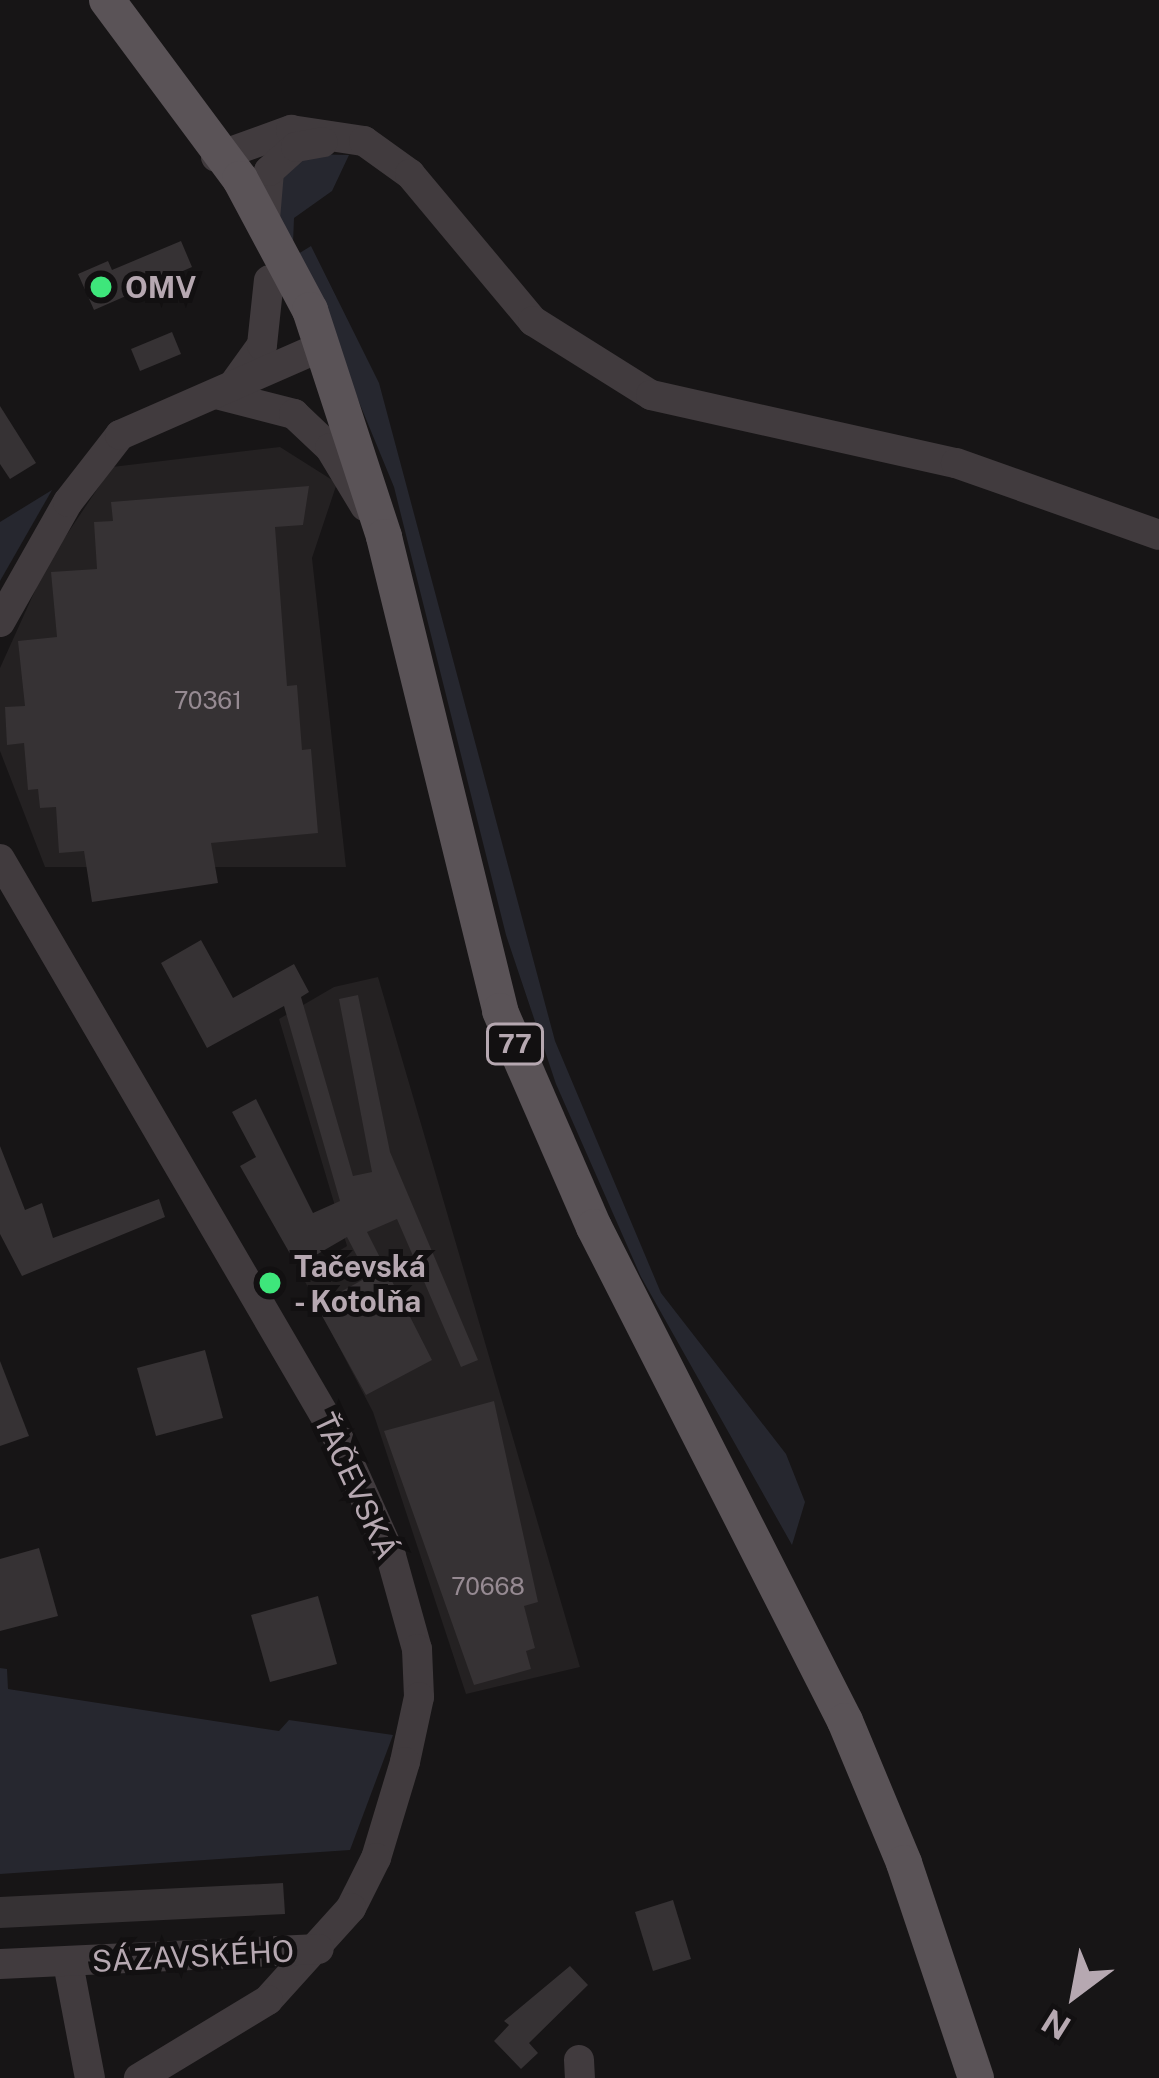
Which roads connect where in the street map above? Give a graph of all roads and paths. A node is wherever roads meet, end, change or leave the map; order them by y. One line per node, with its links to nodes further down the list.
1 (107, 0): 3 (main road, 77)
2 (353, 136): 3 (street); 4 (street); 8 (street)
3 (216, 157): 4 (main road, 77); 5 (main road, 77)
4 (265, 219): 6 (main road, 77)
5 (269, 280): 6 (main road, 77); 7 (street)
6 (316, 349): 7 (street); 9 (main road, 77)
7 (222, 389): 9 (street); 10 (street)
8 (1159, 535)
9 (384, 537): 18 (main road, 77)
10 (0, 622)
11 (0, 859): 12 (street, ŤAČEVSKÁ)
12 (13, 895): 13 (street, ŤAČEVSKÁ)
13 (319, 1949): 14 (street, SÁZAVSKÉHO); 17 (street, ŤAČEVSKÁ)
14 (68, 1963): 15 (street, SÁZAVSKÉHO); 16 (street, SÁZAVSKÉHO)
15 (0, 1964)
16 (89, 2078)
17 (139, 2078)
18 (976, 2078)

